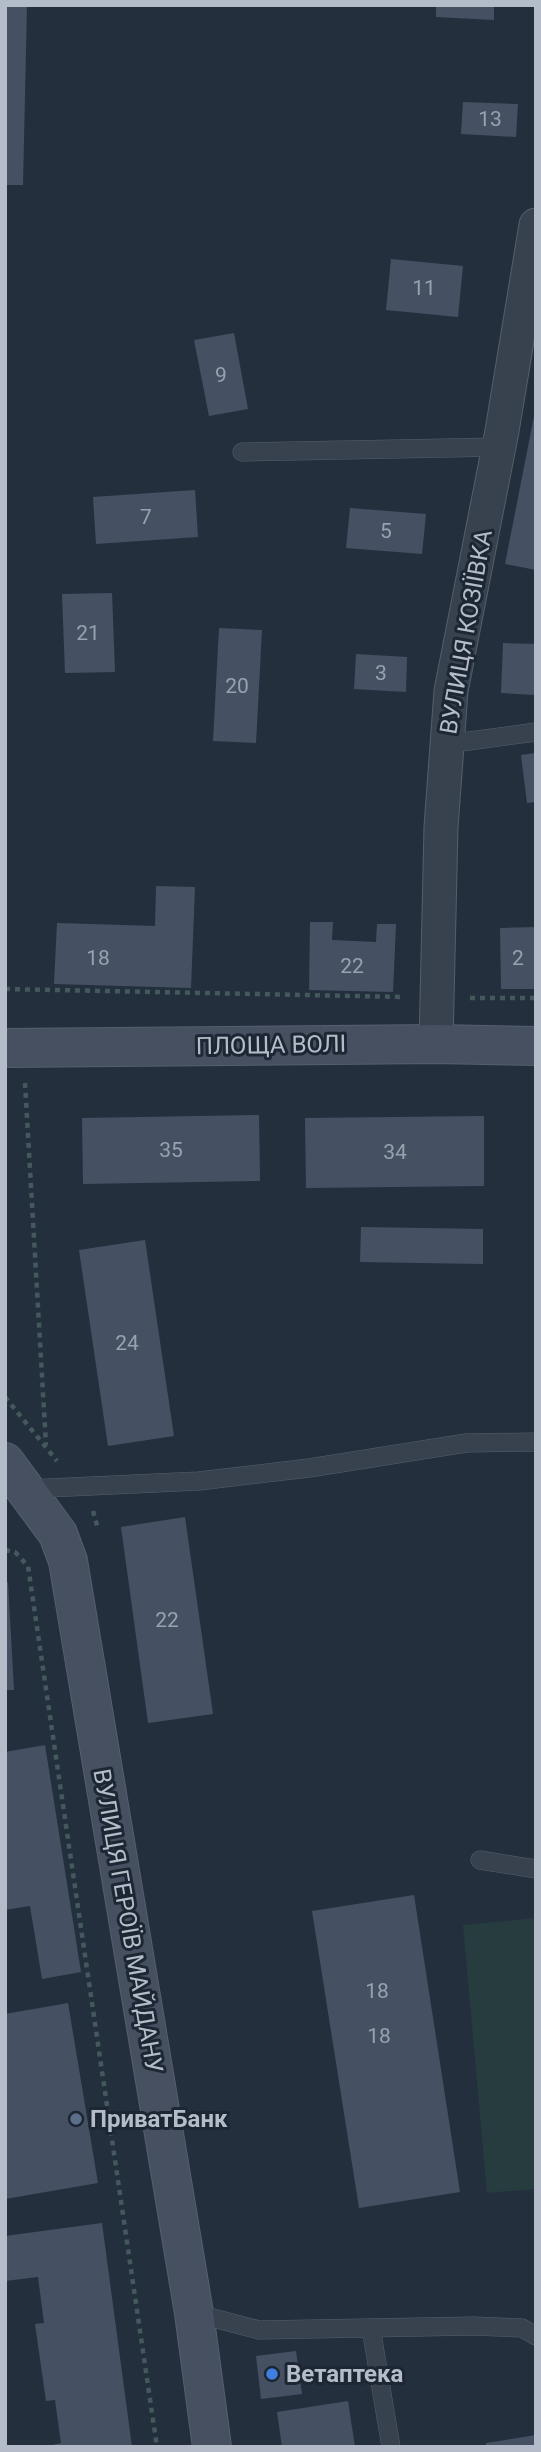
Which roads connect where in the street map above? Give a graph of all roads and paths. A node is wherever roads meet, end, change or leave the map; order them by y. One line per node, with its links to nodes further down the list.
1 (536, 225): 2 (street, ВУЛИЦЯ КОЗІЇВКА)
2 (499, 447): 3 (lane); 5 (street, ВУЛИЦЯ КОЗІЇВКА)
3 (242, 452)
4 (536, 732): 5 (lane)
5 (447, 744): 7 (street, ВУЛИЦЯ КОЗІЇВКА)
6 (5, 989): 7 (path)
7 (437, 998): 8 (path); 9 (street, ВУЛИЦЯ КОЗІЇВКА)
8 (536, 998)
9 (436, 1044): 10 (main road, ПЛОЩА ВОЛІ); 11 (main road, ПЛОЩА ВОЛІ)
10 (536, 1045)
11 (15, 1059): 12 (path)
12 (5, 1397)
13 (536, 1442): 14 (lane)
14 (16, 1476): 18 (main road, ВУЛИЦЯ ГЕРОЇВ МАЙДАНУ)
15 (5, 1550): 21 (path)
16 (480, 1860): 17 (lane)
17 (536, 1869)
18 (194, 2313): 19 (lane); 22 (main road, ВУЛИЦЯ ГЕРОЇВ МАЙДАНУ)
19 (371, 2328): 20 (lane); 23 (lane)
20 (536, 2336)
21 (157, 2447)
22 (212, 2447)
23 (391, 2447)

